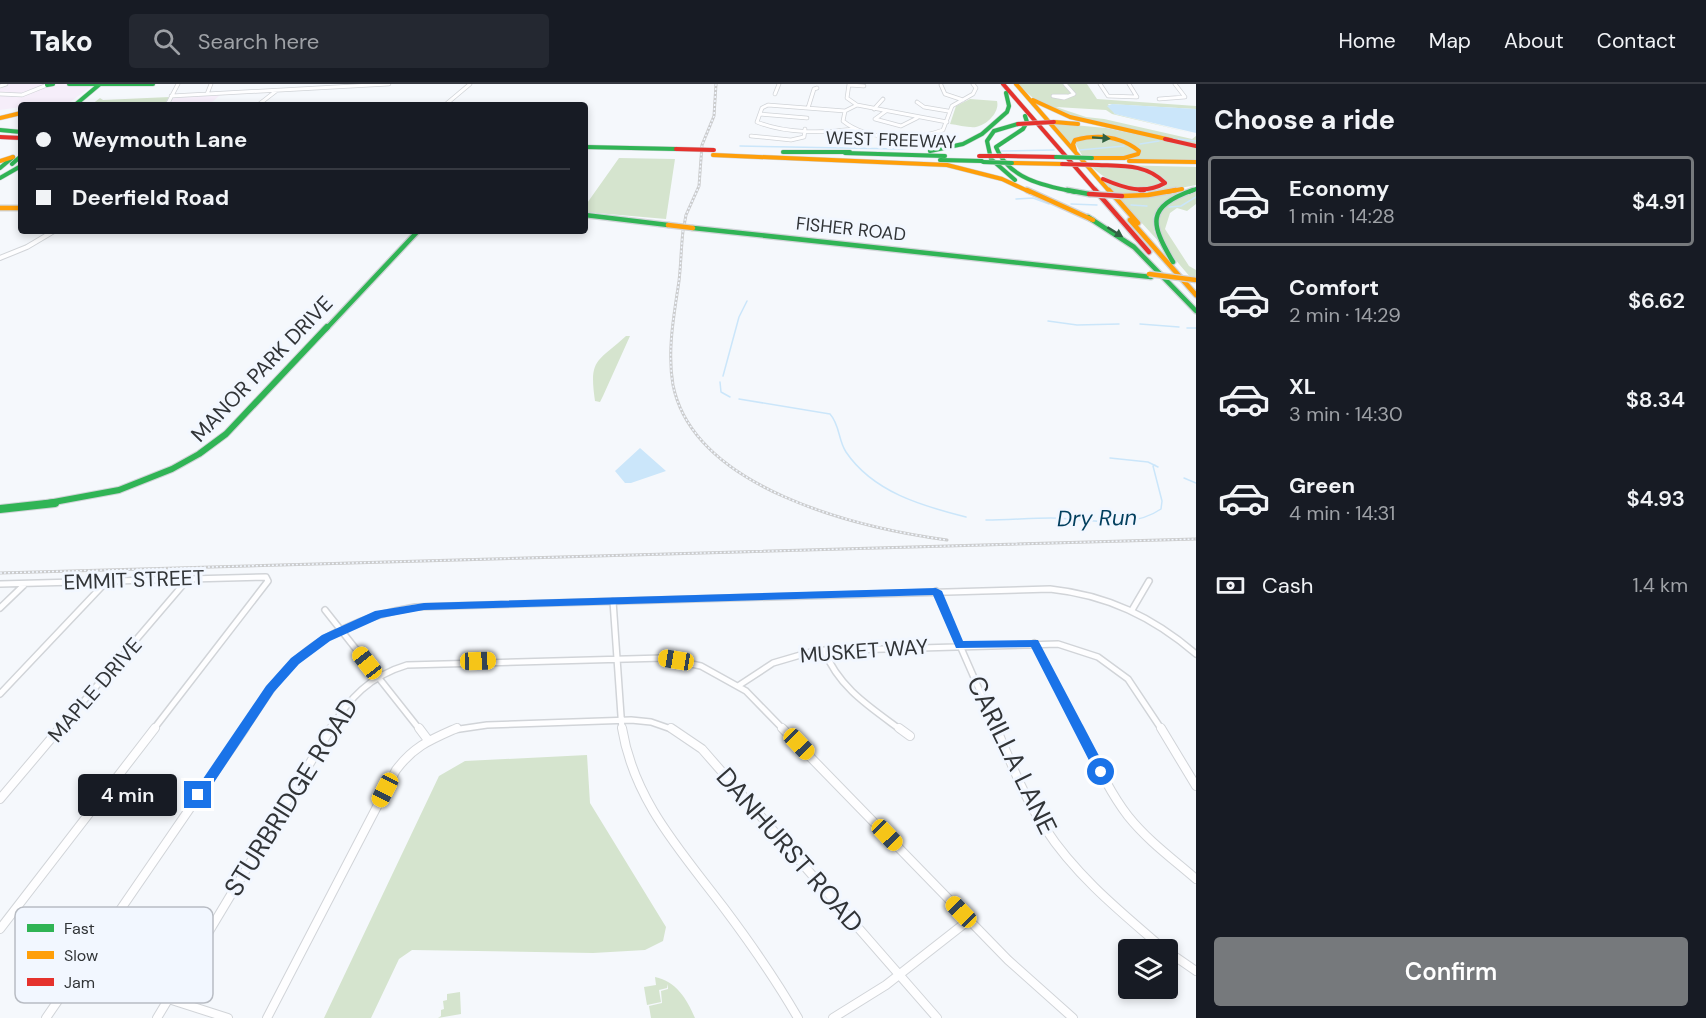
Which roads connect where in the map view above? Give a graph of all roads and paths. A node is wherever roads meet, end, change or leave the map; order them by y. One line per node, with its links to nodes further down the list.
1 (6, 84): 22 (street)
2 (50, 84): 27 (street)
3 (69, 84): 19 (main road)
4 (153, 84): 19 (main road)
5 (177, 84): 30 (street)
6 (212, 84): 28 (street)
7 (389, 84): 25 (street)
8 (470, 84): 41 (street)
9 (779, 84): 29 (street)
10 (973, 84): 36 (street)
11 (998, 84): 26 (main road)
12 (1004, 84): 92 (main road)
13 (1010, 84): 91 (main road)
14 (1016, 84): 66 (main road); 71 (main road)
15 (1065, 84): 31 (street)
16 (1100, 84): 32 (street)
17 (1129, 84): 32 (street)
18 (1175, 84): 34 (street)
19 (102, 85): 37 (main road); 38 (main road)
20 (849, 85): 23 (street); 44 (street)
21 (941, 85): 36 (street)
22 (0, 86)
23 (864, 86)
24 (817, 88): 45 (street)
25 (276, 91): 28 (street); 40 (street)
26 (1006, 93): 70 (main road); 80 (main road, bridge)
27 (0, 94)
28 (207, 94): 30 (street)
29 (775, 94)
30 (171, 96): 39 (street)
31 (1066, 96)
32 (1136, 97)
33 (883, 99): 46 (street)
34 (1159, 99)
35 (769, 100): 43 (street)
36 (963, 100): 49 (street)
37 (79, 102)
38 (84, 102)
39 (168, 102)
40 (262, 102)
41 (449, 102)
42 (917, 102): 49 (street)
43 (772, 105): 45 (street); 51 (street)
44 (857, 105): 46 (street); 47 (street)
45 (808, 108): 47 (street)
46 (874, 109): 48 (street)
47 (844, 111): 58 (street)
48 (886, 111): 54 (street); 56 (street)
49 (948, 111): 55 (street)
50 (18, 113): 52 (main road)
51 (760, 114): 53 (street); 57 (street)
52 (0, 116)
53 (807, 118)
54 (917, 118): 55 (street); 56 (street)
55 (946, 122): 61 (street)
56 (888, 124)
57 (805, 129): 59 (street); 63 (street)
58 (854, 129): 59 (street); 61 (street)
59 (837, 131): 64 (street)
60 (0, 135): 62 (main road)
61 (885, 135): 65 (street)
62 (18, 136)
63 (751, 136)
64 (842, 139)
65 (882, 140)
66 (1171, 140): 67 (main road); 84 (main road, bridge)
67 (1196, 146)
68 (588, 149): 69 (main road, WEST FREEWAY, bridge)
69 (713, 152): 70 (main road, WEST FREEWAY); 72 (main road); 73 (main road, WEST FREEWAY)
70 (780, 152): 73 (main road, WEST FREEWAY)
71 (1076, 153): 75 (main road, one-way to 75); 78 (main road)
72 (831, 159): 73 (main road); 84 (main road)
73 (981, 159): 75 (main road, WEST FREEWAY, bridge)
74 (7, 162): 79 (main road)
75 (1095, 162): 76 (main road, WEST FREEWAY); 78 (main road)
76 (1196, 164)
77 (18, 167): 79 (main road)
78 (1089, 168): 88 (main road)
79 (0, 176)
80 (1196, 187): 88 (main road)
81 (0, 208): 82 (main road)
82 (18, 208)
83 (588, 215): 89 (main road, FISHER ROAD, bridge)
84 (1093, 220): 93 (main road, one-way to 93)
85 (49, 234): 87 (street)
86 (415, 234): 94 (main road, MANOR PARK DRIVE)
87 (0, 258)
88 (1173, 262): 90 (main road)
89 (1196, 281)
90 (1196, 287)
91 (1196, 295)
92 (1196, 306)
93 (1196, 311)
94 (0, 509)
95 (188, 579): 96 (street, EMMIT STREET); 118 (street, MAPLE DRIVE); 120 (street, EMMIT STREET)
96 (107, 581): 99 (street, EMMIT STREET); 113 (street)
97 (1149, 581): 104 (street)
98 (0, 584): 99 (street, EMMIT STREET)
99 (25, 584): 102 (street)
100 (936, 591): 101 (street); 104 (street); 107 (street, CARILLA LANE)
101 (613, 601): 105 (street); 110 (street)
102 (0, 608)
103 (325, 610): 105 (street)
104 (1132, 610): 109 (street)
105 (341, 630): 111 (street); 121 (street)
106 (1034, 643): 107 (street, MUSKET WAY); 117 (street, MUSKET WAY); 119 (street)
107 (960, 645): 108 (street, MUSKET WAY); 126 (street, CARILLA LANE)
108 (824, 650): 112 (street, MUSKET WAY); 115 (street)
109 (1196, 654)
110 (617, 657): 111 (street, STURBRIDGE ROAD); 112 (street, STURBRIDGE ROAD); 114 (street)
111 (377, 676): 116 (street); 124 (street, STURBRIDGE ROAD)
112 (738, 686): 123 (street, STURBRIDGE ROAD)
113 (0, 694)
114 (621, 720): 116 (street, DANHURST ROAD); 129 (street, DANHURST ROAD); 137 (street)
115 (910, 736)
116 (428, 740): 136 (street)
117 (1196, 786)
118 (0, 799)
119 (1196, 879)
120 (17, 907)
121 (121, 907)
122 (15, 910): 125 (street, EMMIT STREET)
123 (969, 920): 129 (street); 140 (street, STURBRIDGE ROAD)
124 (213, 923)
125 (0, 929)
126 (1153, 939)
127 (1178, 958): 128 (street, CARILLA LANE)
128 (1196, 971)
129 (899, 976): 138 (street); 139 (street, DANHURST ROAD)
130 (56, 1003): 133 (street)
131 (165, 1003): 134 (street, STURBRIDGE ROAD)
132 (183, 1003): 135 (street)
133 (46, 1018)
134 (157, 1018)
135 (228, 1018)
136 (267, 1018)
137 (798, 1018)
138 (833, 1018)
139 (937, 1018)
140 (1073, 1018)

